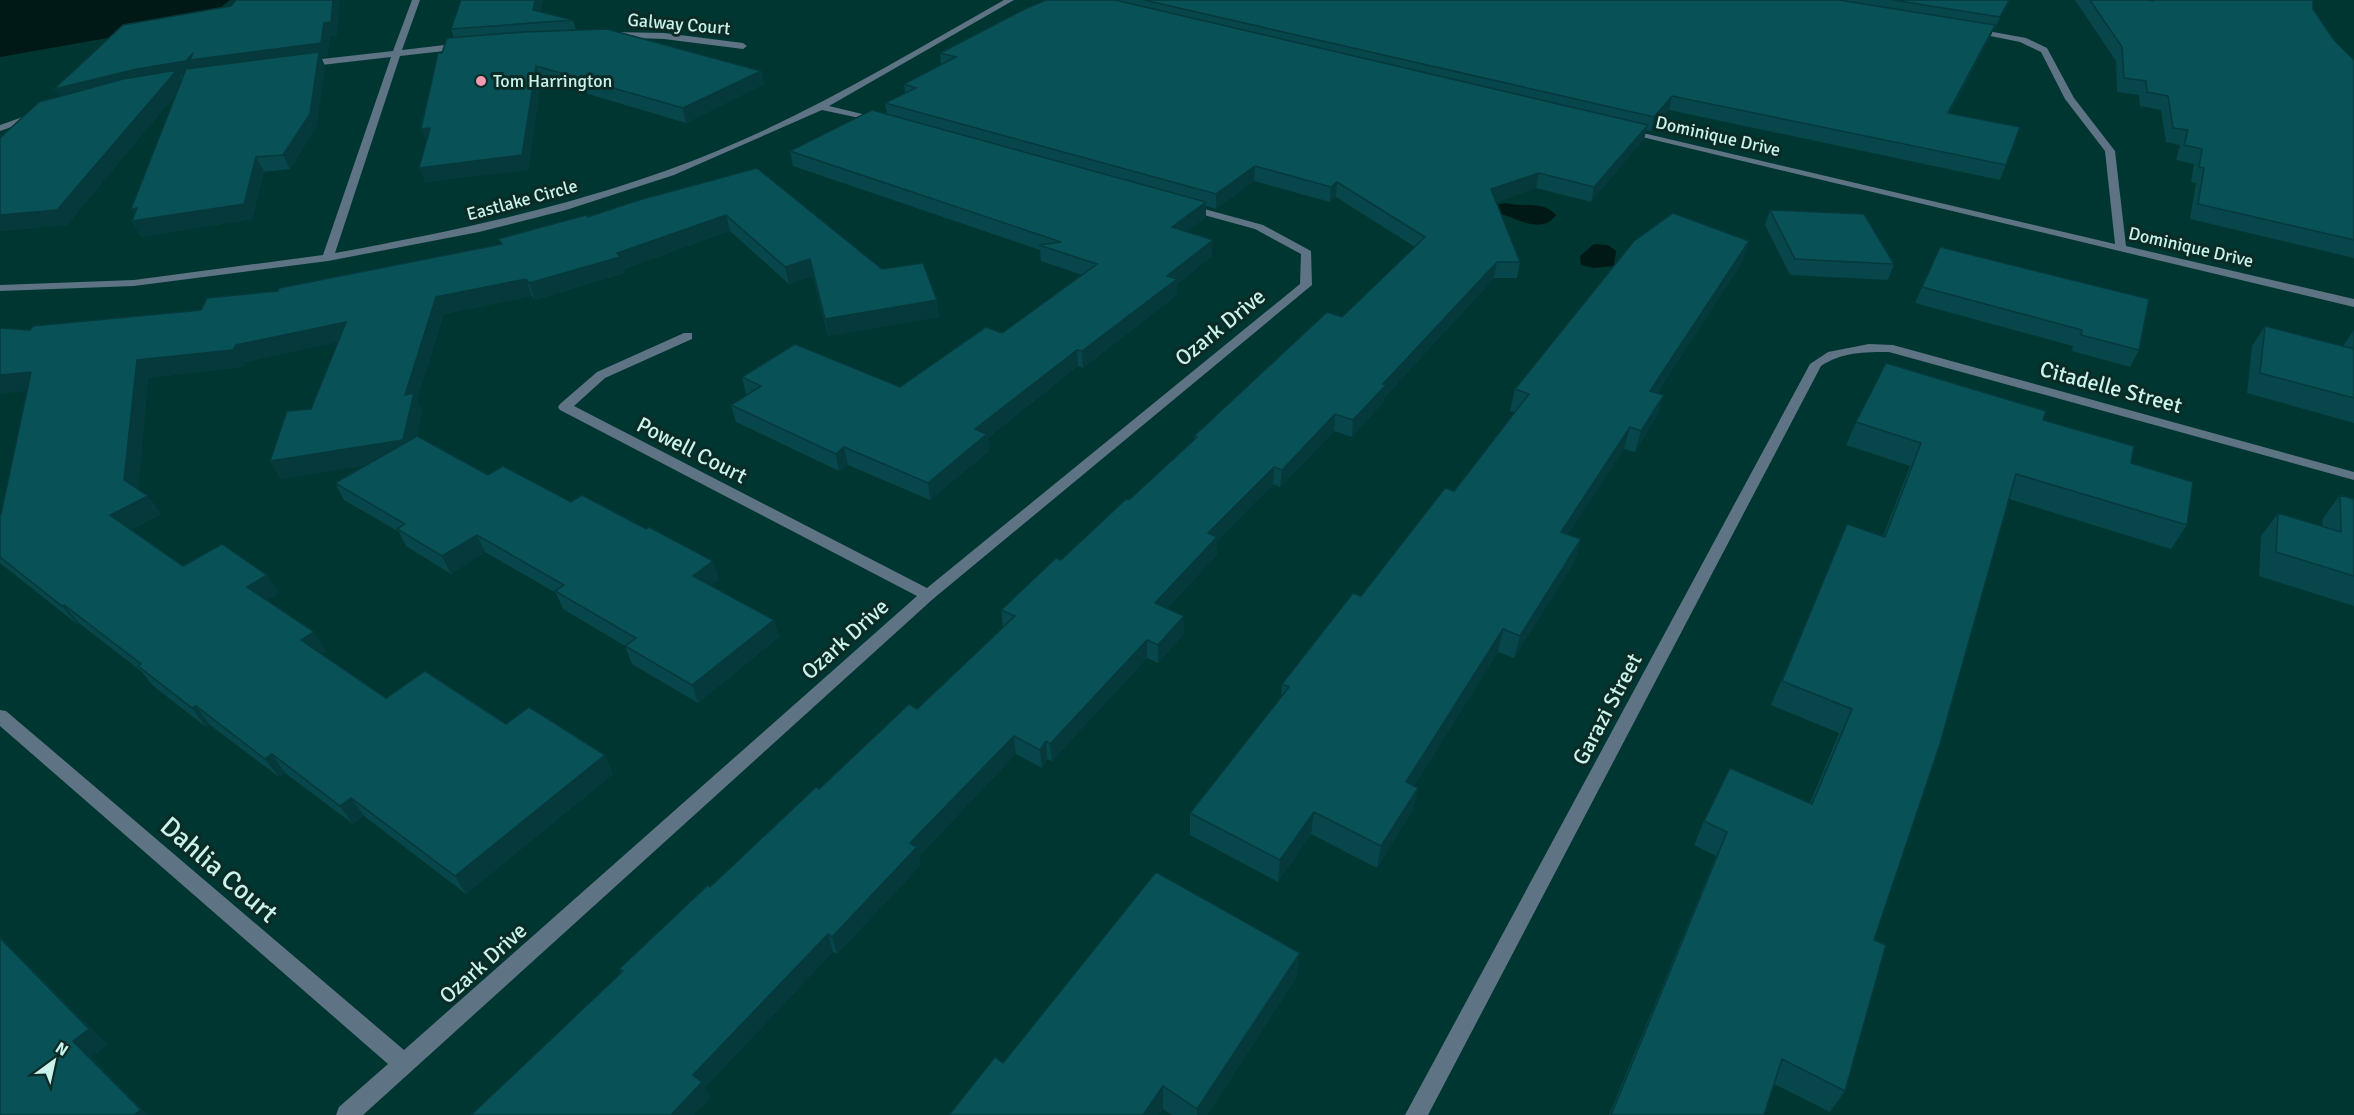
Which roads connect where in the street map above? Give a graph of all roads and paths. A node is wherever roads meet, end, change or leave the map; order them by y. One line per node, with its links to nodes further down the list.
1 (416, 0): 7 (street)
2 (1010, 0): 9 (street, Eastlake Circle)
3 (1967, 28): 15 (street)
4 (598, 35): 6 (street, Galway Court)
5 (476, 45): 7 (street)
6 (743, 46)
7 (398, 53): 8 (street); 16 (street)
8 (297, 64)
9 (822, 107): 11 (street); 16 (street, Eastlake Circle)
10 (51, 110): 12 (street)
11 (888, 123)
12 (0, 128)
13 (1615, 129): 15 (street, Dominique Drive)
14 (1180, 205): 22 (street, Ozark Drive)
15 (2121, 248): 18 (street, Dominique Drive)
16 (328, 258): 17 (street, Eastlake Circle)
17 (0, 288)
18 (2354, 303)
19 (688, 336): 22 (street, Powell Court)
20 (1857, 348): 21 (street, Citadelle Street); 26 (street, Garazi Street)
21 (2354, 476)
22 (928, 595): 24 (street, Ozark Drive)
23 (0, 716): 24 (street, Dahlia Court)
24 (404, 1064): 25 (street, Ozark Drive)
25 (347, 1115)
26 (1416, 1115)

